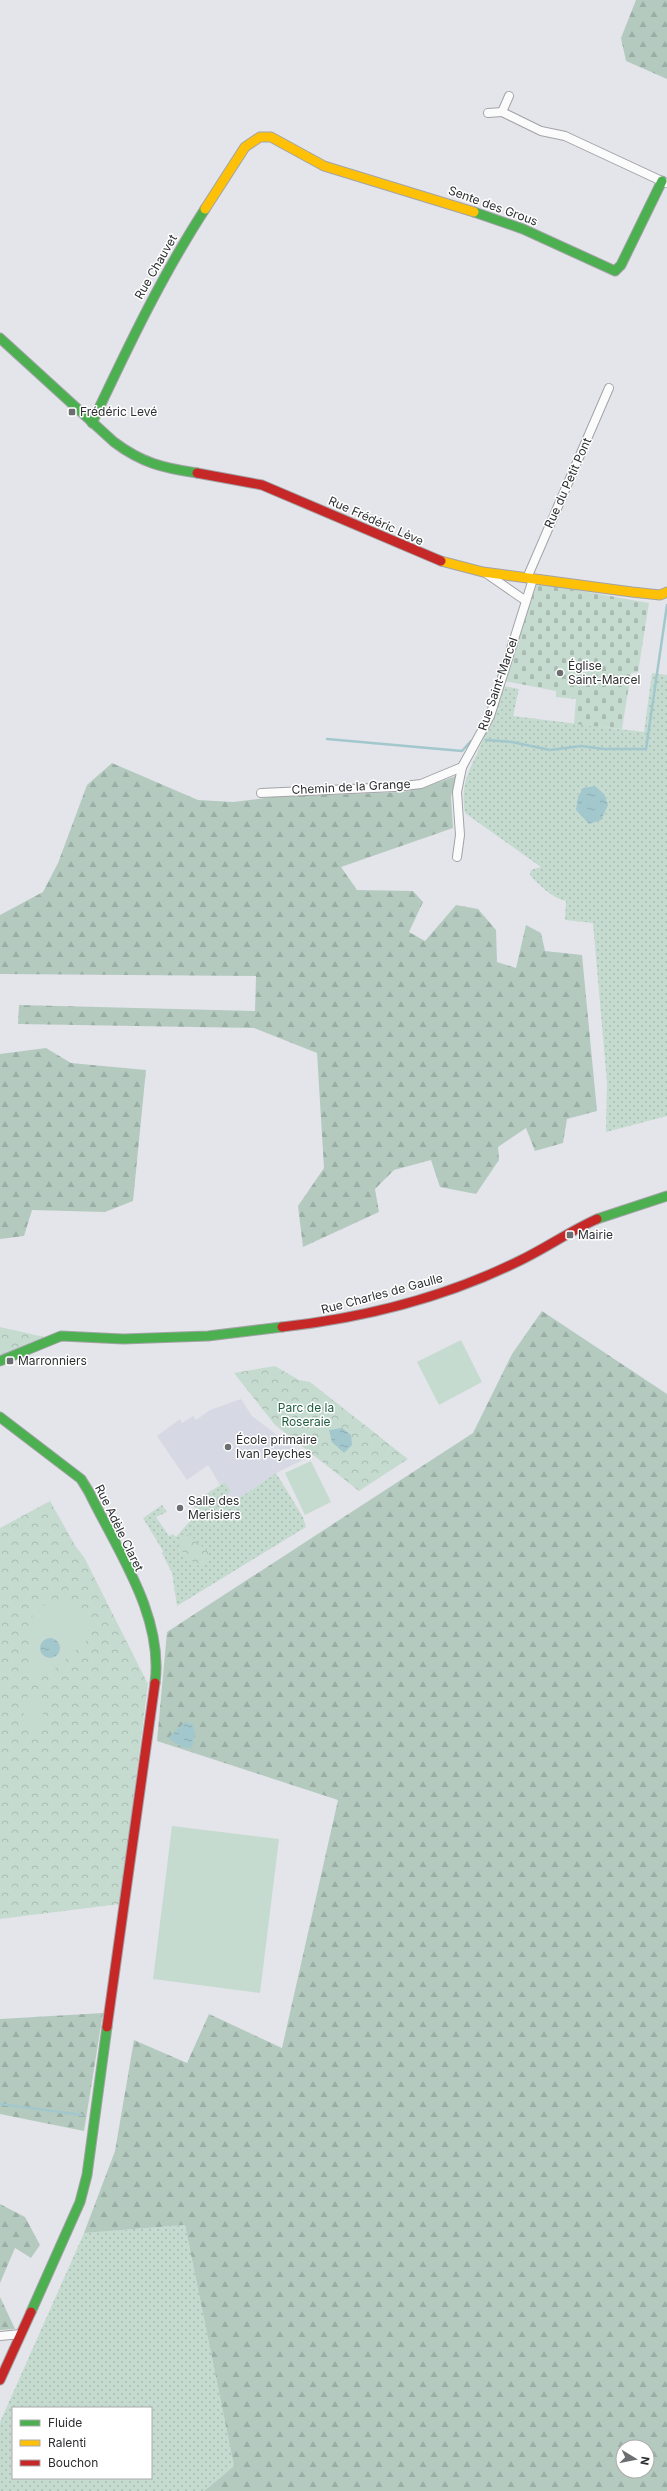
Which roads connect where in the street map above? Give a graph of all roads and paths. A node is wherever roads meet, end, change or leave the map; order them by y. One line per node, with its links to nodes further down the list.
1 (509, 96): 2 (street)
2 (502, 112): 3 (street); 5 (street)
3 (488, 113)
4 (260, 137): 5 (street, Sente des Grous); 8 (street, Rue Chauvet)
5 (664, 182)
6 (0, 338): 8 (street, Rue Frédéric Lève)
7 (609, 388): 10 (street, Rue du Petit Pont)
8 (92, 422): 9 (street, Rue Frédéric Lève)
9 (484, 572): 10 (street, Rue Frédéric Lève); 12 (street)
10 (530, 579): 11 (street, Rue Frédéric Lève); 12 (street, Rue Saint-Marcel)
11 (667, 592)
12 (526, 601): 13 (street, Rue Saint-Marcel)
13 (462, 767): 14 (street, Chemin de la Grange); 15 (street, Rue Saint-Marcel)
14 (261, 793)
15 (457, 857)
16 (667, 1196): 17 (street, Rue Charles de Gaulle)
17 (0, 1361)
18 (0, 1416): 19 (street, Rue Adèle Claret)
19 (21, 2334): 20 (street); 21 (street, Rue Adèle Claret)
20 (0, 2336)
21 (0, 2380)

